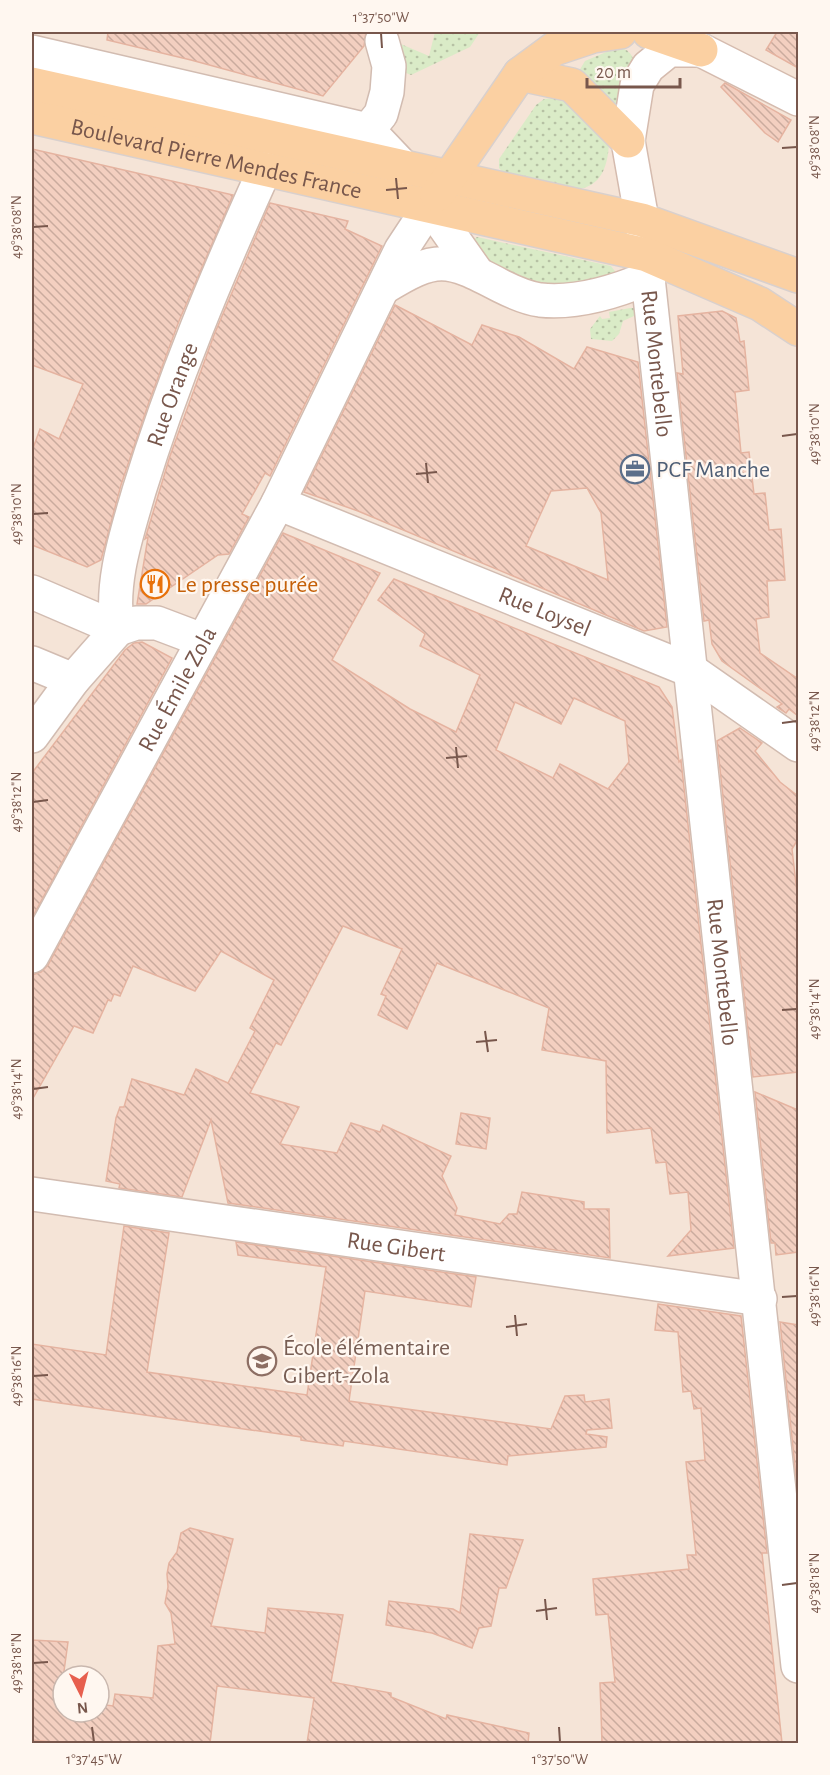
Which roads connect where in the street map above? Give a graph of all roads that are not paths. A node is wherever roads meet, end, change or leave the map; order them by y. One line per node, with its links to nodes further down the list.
1 (620, 32): 6 (main road)
2 (649, 32): 4 (main road)
3 (382, 41): 11 (street)
4 (701, 50): 8 (street); 10 (street, Rue Montebello)
5 (32, 52): 11 (street, Boulevard Pierre Mendes France)
6 (520, 74): 10 (main road); 13 (main road)
7 (32, 84): 11 (main road, Boulevard Pierre Mendes France)
8 (798, 99)
9 (32, 117): 12 (main road, Boulevard Pierre Mendes France)
10 (628, 141): 15 (street, Rue Montebello)
11 (365, 144): 13 (main road, Boulevard Pierre Mendes France)
12 (265, 169): 14 (main road, Boulevard Pierre Mendes France); 23 (street, Rue Orange)
13 (448, 178): 14 (main road); 15 (main road, Boulevard Pierre Mendes France)
14 (430, 206): 16 (main road, Boulevard Pierre Mendes France); 17 (street); 19 (street, Rue Émile Zola)
15 (642, 220): 16 (street, Rue Montebello); 18 (main road, Boulevard Pierre Mendes France)
16 (647, 266): 17 (street); 20 (main road, Boulevard Pierre Mendes France); 26 (street, Rue Montebello)
17 (476, 270): 19 (street)
18 (794, 274)
19 (383, 288): 21 (street, Rue Émile Zola)
20 (798, 329)
21 (278, 502): 24 (street, Rue Émile Zola); 26 (street, Rue Loysel)
22 (32, 592): 23 (street)
23 (118, 628): 24 (street); 27 (street)
24 (202, 640): 30 (street, Rue Émile Zola)
25 (32, 663): 27 (street)
26 (692, 670): 29 (street, Rue Loysel); 32 (street, Rue Montebello)
27 (73, 680): 28 (street)
28 (32, 736)
29 (798, 745)
30 (32, 956)
31 (32, 1194): 32 (street, Rue Gibert)
32 (760, 1299): 33 (street, Rue Montebello)
33 (798, 1666)

